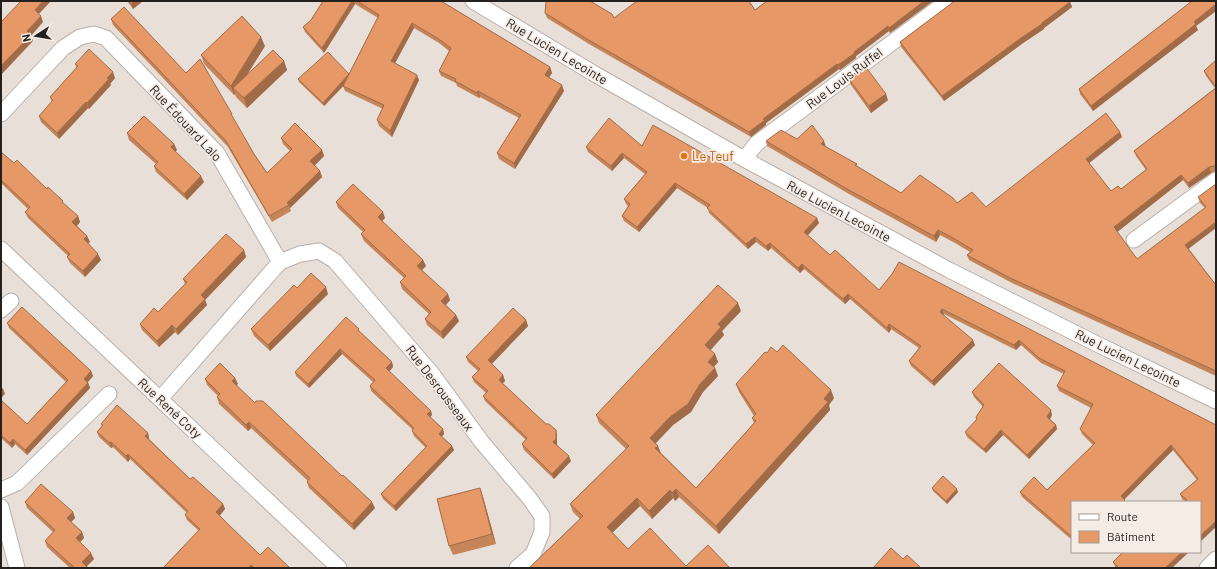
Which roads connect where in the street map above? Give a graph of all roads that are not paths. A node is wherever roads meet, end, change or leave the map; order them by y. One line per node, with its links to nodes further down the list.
1 (473, 1): 4 (street, Rue Lucien Lecointe)
2 (948, 1): 4 (street, Rue Louis Ruffel)
3 (1, 114): 8 (street, Rue Édouard Lalo)
4 (744, 159): 11 (street, Rue Lucien Lecointe)
5 (1216, 180): 6 (street)
6 (1134, 240)
7 (1, 249): 10 (street, Rue René Coty)
8 (280, 262): 10 (street); 17 (street, Rue Desrousseaux)
9 (108, 394): 12 (street)
10 (160, 398): 16 (street, Rue René Coty)
11 (1216, 401)
12 (1, 490)
13 (1, 507): 15 (street)
14 (1216, 559): 18 (street)
15 (17, 568)
16 (339, 568)
17 (517, 568)
18 (1207, 568)

